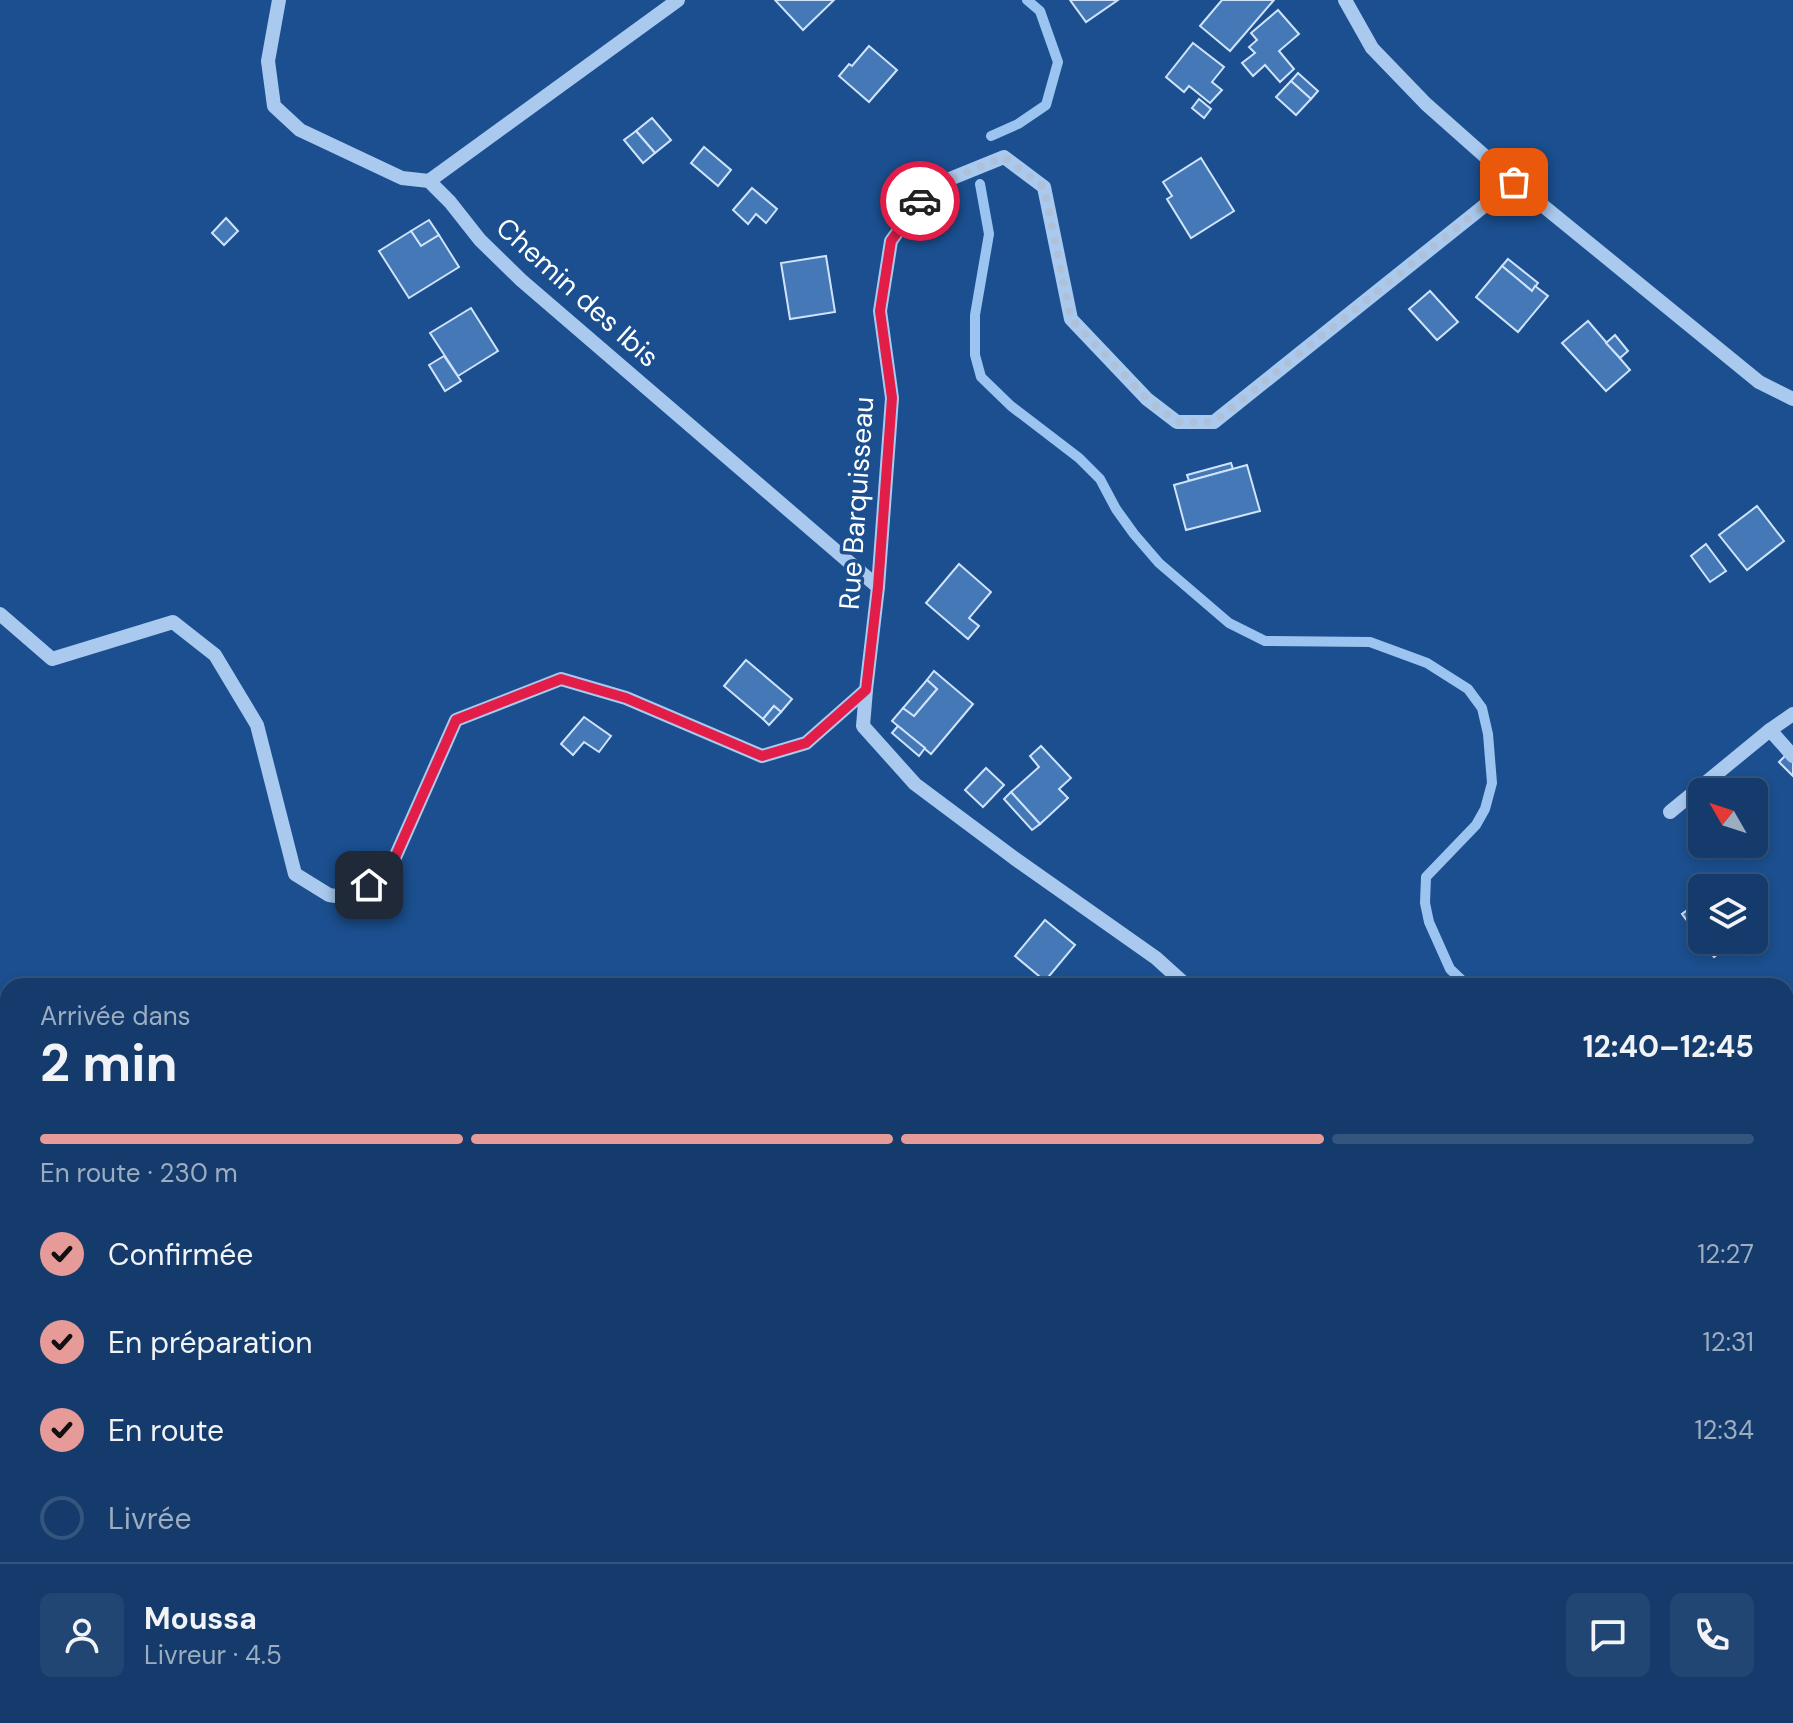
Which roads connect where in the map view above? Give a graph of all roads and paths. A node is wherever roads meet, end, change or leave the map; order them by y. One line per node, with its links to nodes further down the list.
1 (279, 0): 4 (street)
2 (678, 0): 4 (street)
3 (1345, 0): 5 (street)
4 (429, 181): 7 (street, Chemin des Ibis)
5 (1514, 182): 6 (street); 7 (street, Rue Barquisseau)
6 (1793, 399)
7 (878, 587): 9 (street, Rue Barquisseau)
8 (0, 614): 9 (street)
9 (866, 690): 14 (street, Rue Barquisseau)
10 (1793, 714): 11 (street)
11 (1770, 730): 12 (street); 13 (street)
12 (1793, 756)
13 (1670, 812)
14 (1178, 978)

